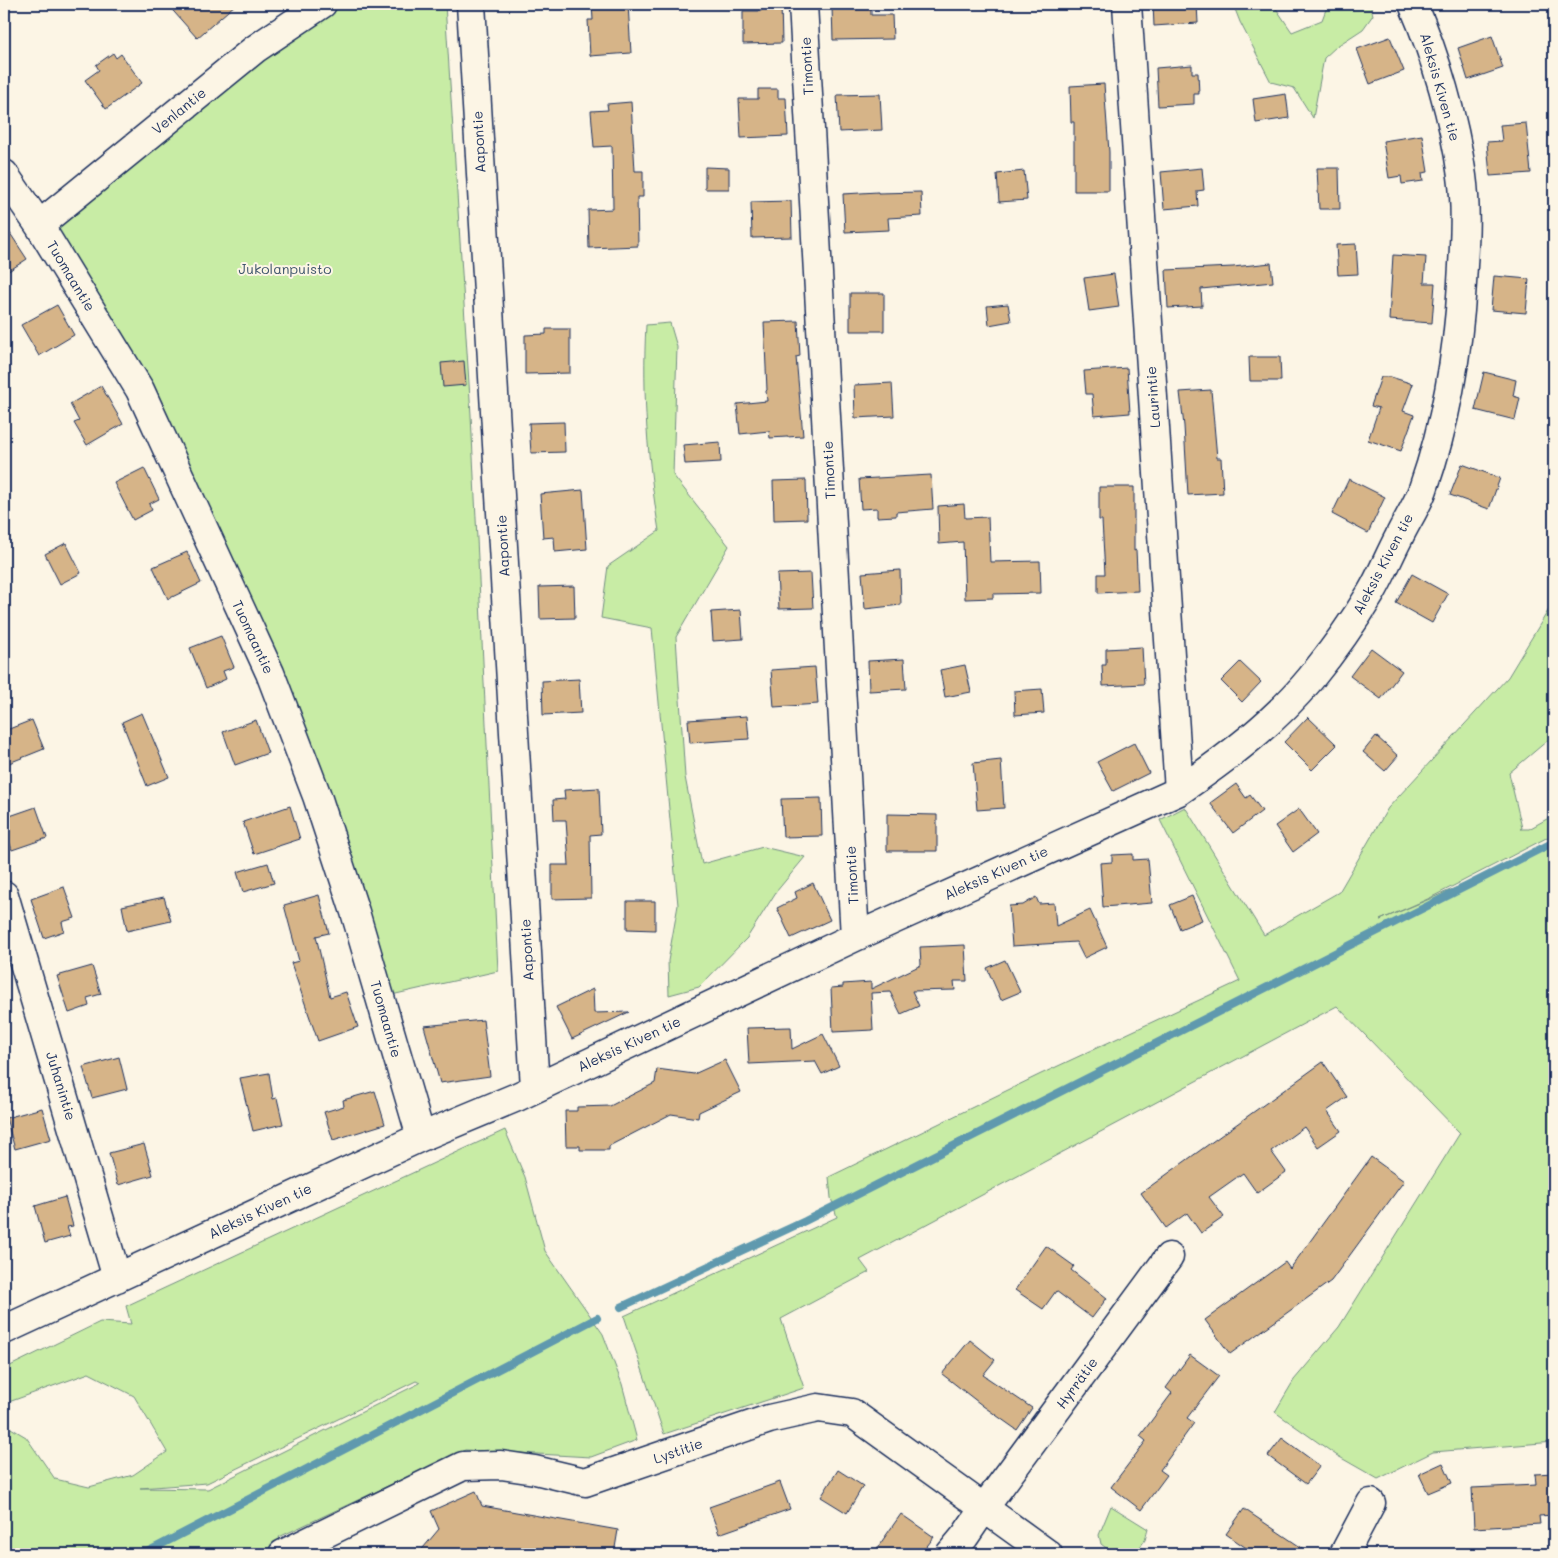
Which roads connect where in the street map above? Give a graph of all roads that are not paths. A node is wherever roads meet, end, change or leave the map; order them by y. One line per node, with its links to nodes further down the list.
1 (322, 4): 7 (street, Venlantie)
2 (470, 4): 11 (street, Aapontie)
3 (803, 4): 10 (street, Timontie)
4 (1127, 4): 8 (street, Laurintie)
5 (1413, 4): 8 (street, Aleksis Kiven tie)
6 (4, 174): 7 (street, Tuomaantie)
7 (39, 224): 12 (street, Tuomaantie)
8 (1178, 791): 10 (street, Aleksis Kiven tie)
9 (4, 895): 14 (street, Juhanintie)
10 (856, 937): 11 (street, Aleksis Kiven tie)
11 (535, 1088): 12 (street, Aleksis Kiven tie)
12 (421, 1137): 14 (street, Aleksis Kiven tie)
13 (1169, 1258): 17 (street, Hyrrätie)
14 (117, 1278): 15 (street, Aleksis Kiven tie)
15 (4, 1330)
16 (1371, 1503): 21 (street)
17 (984, 1508): 18 (street, Lystitie); 19 (street, Hyrrätie); 20 (street, Lystitie)
18 (283, 1554)
19 (950, 1554)
20 (1048, 1554)
21 (1344, 1554)

